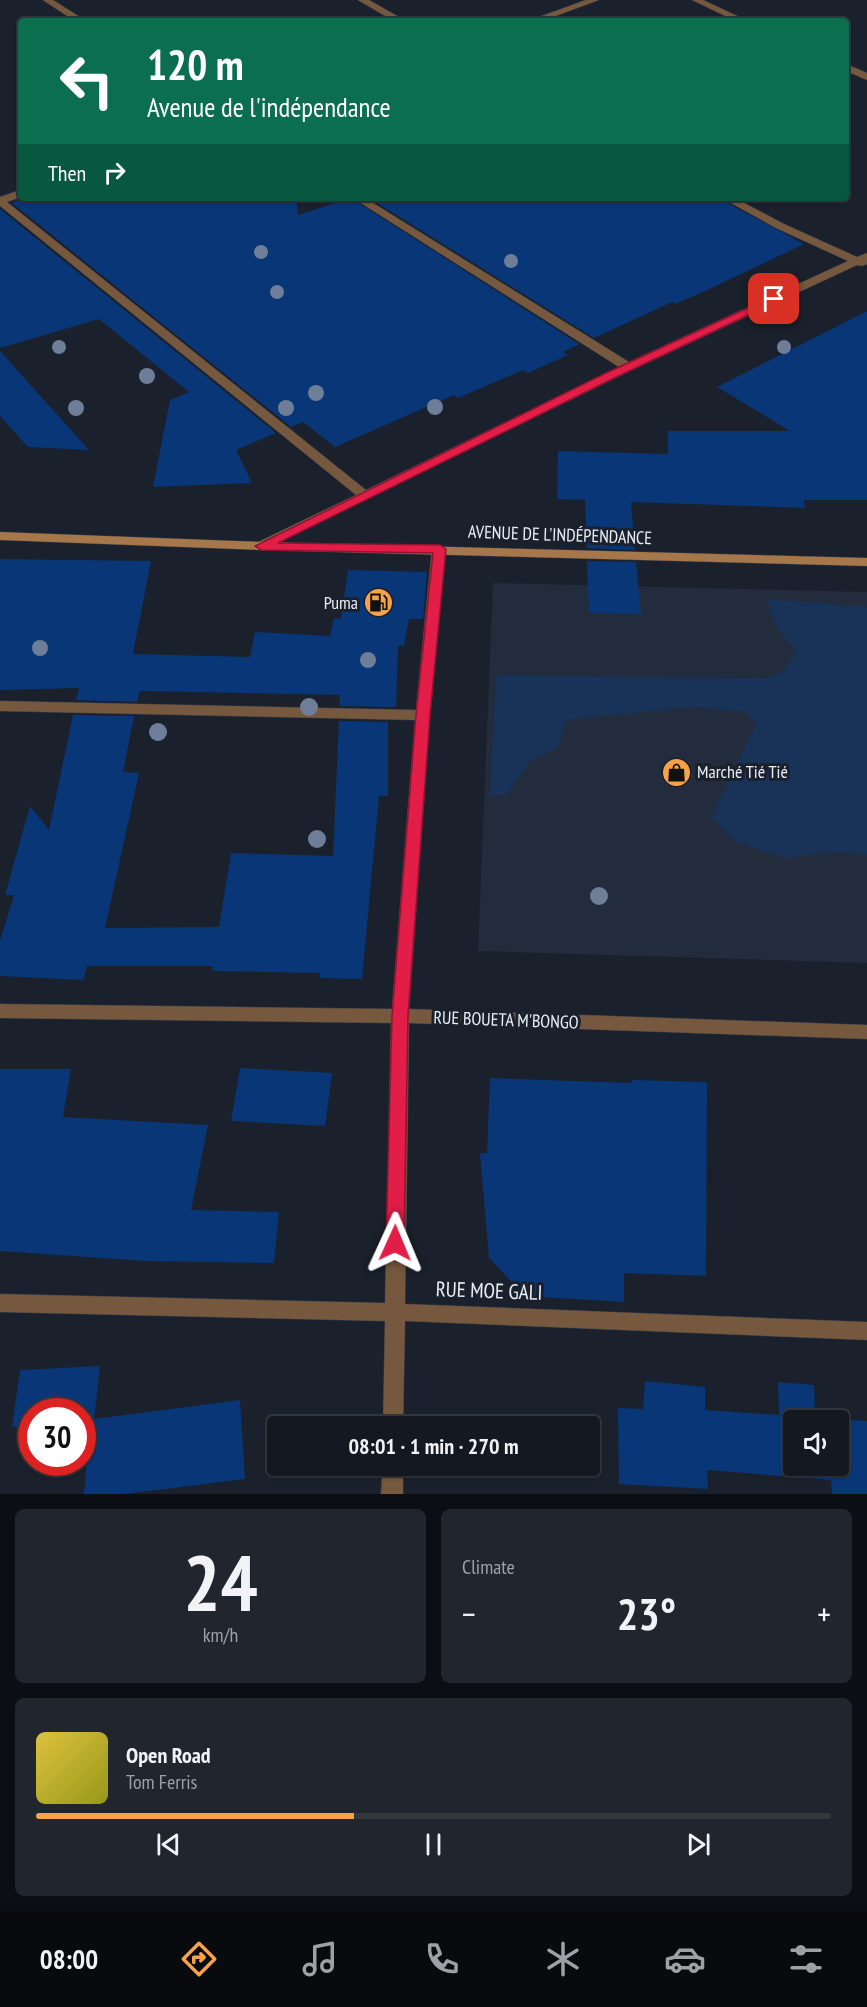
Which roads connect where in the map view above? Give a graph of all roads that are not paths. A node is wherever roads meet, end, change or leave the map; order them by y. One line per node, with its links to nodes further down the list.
1 (46, 0): 5 (street)
2 (362, 0): 6 (street)
3 (595, 0): 7 (street)
4 (696, 0): 8 (street)
5 (76, 18)
6 (395, 18)
7 (542, 18)
8 (735, 18)
9 (849, 68): 10 (street)
10 (867, 77)
11 (18, 195): 12 (street)
12 (0, 201): 17 (street)
13 (363, 201): 16 (street)
14 (733, 201): 15 (street)
15 (864, 261): 16 (street)
16 (628, 367): 17 (street)
17 (364, 495): 19 (street)
18 (0, 536): 19 (street, AVENUE DE L'INDÉPENDANCE)
19 (261, 546): 20 (street, AVENUE DE L'INDÉPENDANCE)
20 (440, 549): 21 (street, AVENUE DE L'INDÉPENDANCE); 23 (street)
21 (867, 562)
22 (0, 706): 23 (street)
23 (423, 715): 25 (street)
24 (0, 1011): 25 (street, RUE BOUETA M'BONGO)
25 (400, 1016): 26 (street, RUE BOUETA M'BONGO); 28 (street)
26 (867, 1032)
27 (0, 1303): 28 (street, RUE MOE GALI)
28 (393, 1312): 29 (street, RUE MOE GALI); 30 (street)
29 (867, 1331)
30 (393, 1416)
31 (393, 1476): 32 (street)
32 (393, 1494)

